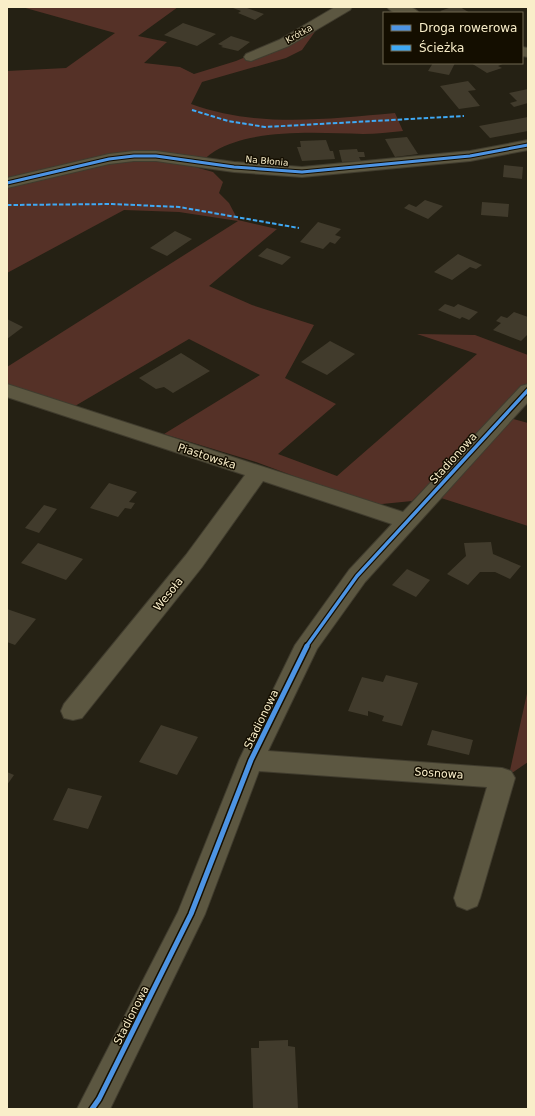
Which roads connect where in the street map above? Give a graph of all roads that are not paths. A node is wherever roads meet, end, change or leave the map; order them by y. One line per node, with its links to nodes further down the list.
1 (345, 7): 4 (street, Krótka)
2 (394, 7): 3 (street)
3 (409, 12)
4 (251, 57)
5 (528, 145): 6 (street, Na Błonia)
6 (7, 183)
7 (7, 390): 9 (street, Piastowska)
8 (528, 390): 10 (street, Stadionowa)
9 (258, 473): 10 (street, Piastowska); 11 (street, Wesoła)
10 (407, 521): 12 (street, Stadionowa)
11 (73, 711)
12 (251, 760): 13 (street, Sosnowa); 14 (street, Stadionowa)
13 (467, 898)
14 (92, 1109)

